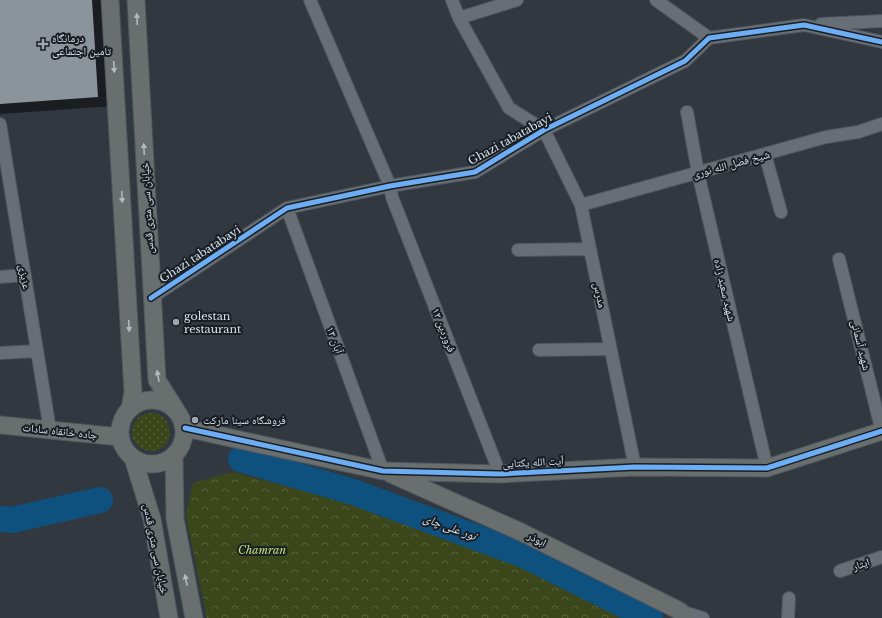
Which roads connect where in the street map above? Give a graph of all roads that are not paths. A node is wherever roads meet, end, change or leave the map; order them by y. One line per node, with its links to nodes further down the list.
1 (110, 0): 32 (main road, one-way to 32)
2 (136, 0): 27 (main road, خیابان سی متری قدس, one-way to 2)
3 (310, 0): 18 (street, ۱۲ فروردین)
4 (452, 0): 7 (street)
5 (517, 0): 7 (street)
6 (656, 0): 10 (street)
7 (459, 18): 15 (street)
8 (882, 21): 9 (street)
9 (804, 25): 10 (street); 11 (street)
10 (709, 38): 15 (street, Ghazi tabatabayi)
11 (882, 42)
12 (687, 112): 17 (street, شهید سعید زاده)
13 (0, 124): 25 (street, عزیزی)
14 (882, 124): 16 (street, شیخ فضل الله نوری)
15 (544, 130): 18 (street, Ghazi tabatabayi); 19 (street, مدرس)
16 (765, 154): 17 (street, شیخ فضل الله نوری); 21 (street)
17 (698, 173): 19 (street, شیخ فضل الله نوری); 42 (street, شهید سعید زاده)
18 (390, 186): 20 (street, Ghazi tabatabayi); 44 (street, ۱۲ فروردین)
19 (581, 205): 22 (street, مدرس)
20 (287, 208): 27 (street, Ghazi tabatabayi); 43 (street, ۱۳ آبان)
21 (781, 212)
22 (590, 249): 23 (street); 28 (street, مدرس)
23 (518, 250)
24 (840, 259): 37 (street, شهید آسمانی)
25 (25, 275): 26 (street); 30 (street, عزیزی)
26 (0, 277)
27 (151, 298): 33 (main road, خیابان سی متری قدس, one-way to 27)
28 (611, 349): 29 (street); 41 (street, مدرس)
29 (539, 350)
30 (37, 351): 31 (street); 36 (street, عزیزی)
31 (0, 353)
32 (130, 409): 33 (main road); 38 (main road)
33 (176, 410): 35 (main road)
34 (0, 425): 36 (main road, جاده خانقاه سادات)
35 (185, 428): 39 (main road); 43 (main road, آیت الله یکتایی)
36 (50, 430): 38 (main road, جاده خانقاه سادات)
37 (882, 431): 42 (main road, آیت الله یکتایی)
38 (120, 437): 40 (main road)
39 (174, 456): 40 (main road); 50 (main road, one-way to 39)
40 (133, 458): 49 (main road, خیابان سی متری قدس)
41 (635, 467): 42 (main road, آیت الله یکتایی); 44 (main road, آیت الله یکتایی)
42 (767, 468)
43 (383, 471): 44 (main road, آیت الله یکتایی); 48 (main road, ابوذر)
44 (500, 474)
45 (882, 557): 46 (street, ایثار)
46 (840, 571)
47 (789, 598): 52 (street)
48 (682, 614): 51 (street)
49 (169, 618)
50 (194, 618)
51 (703, 618)
52 (788, 618)

